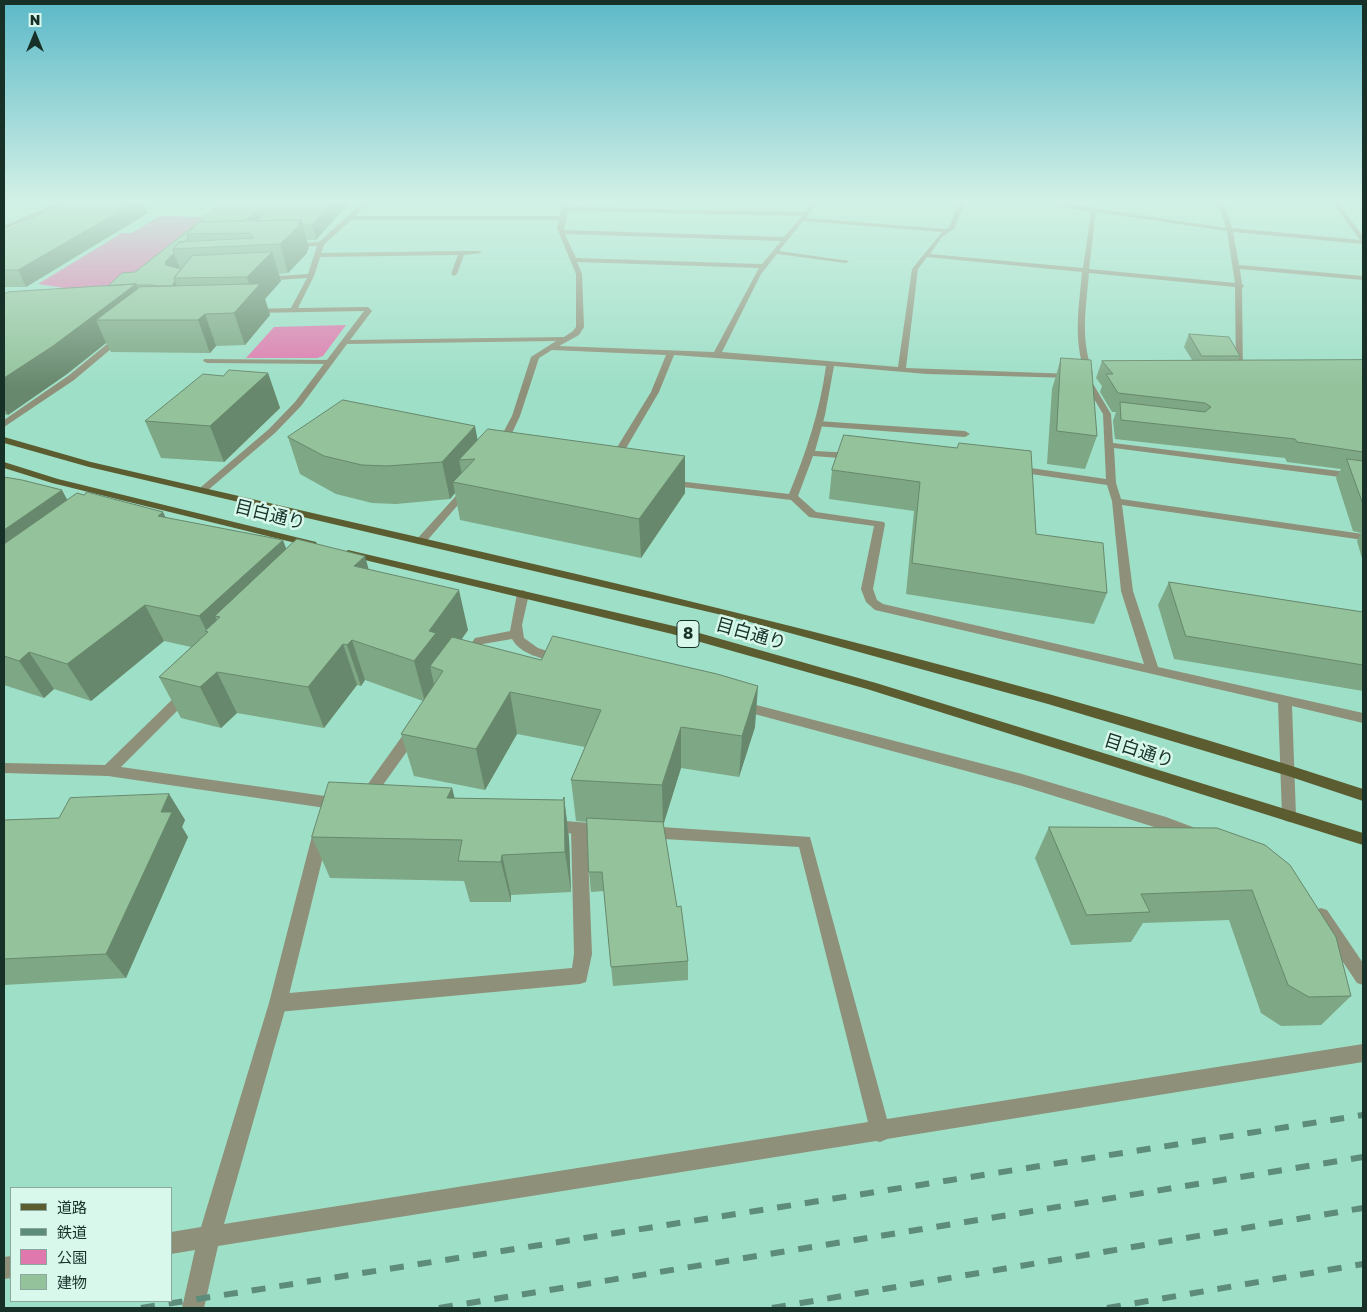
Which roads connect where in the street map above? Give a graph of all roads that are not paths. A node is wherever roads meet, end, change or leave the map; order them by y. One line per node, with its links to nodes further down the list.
1 (315, 264): 12 (street)
2 (458, 264): 11 (street)
3 (575, 264): 19 (street)
4 (708, 264): 8 (street)
5 (919, 264): 27 (street)
6 (1013, 264): 10 (street)
7 (1087, 264): 10 (street)
8 (764, 266): 23 (street)
9 (1238, 267): 13 (street); 15 (street)
10 (1086, 272): 15 (street); 28 (street)
11 (454, 274)
12 (311, 276): 14 (street); 16 (street)
13 (1363, 278)
14 (255, 279)
15 (1241, 286): 30 (street)
16 (294, 309): 17 (street); 20 (street)
17 (245, 311)
18 (128, 331): 32 (street)
19 (565, 339): 20 (street); 21 (street)
20 (345, 342): 25 (street)
21 (549, 348): 22 (street); 38 (street)
22 (671, 352): 23 (street); 42 (street)
23 (717, 354): 26 (street)
24 (207, 361): 25 (street)
25 (330, 362): 47 (street)
26 (830, 363): 27 (street); 33 (street)
27 (902, 370): 28 (street)
28 (1091, 374): 36 (street)
29 (1230, 375): 30 (street)
30 (1240, 375): 31 (street)
31 (1250, 375)
32 (4, 424)
33 (818, 424): 34 (street); 37 (street)
34 (965, 434)
35 (4, 440): 47 (main road, 目白通り / 8)
36 (1110, 445): 43 (street); 46 (street)
37 (810, 453): 39 (street); 48 (street)
38 (506, 455)
39 (860, 457)
40 (4, 465): 49 (main road, 目白通り / 8)
41 (1008, 469): 46 (street)
42 (607, 472)
43 (1363, 477)
44 (654, 480): 48 (street)
45 (473, 482): 53 (street)
46 (1111, 483): 50 (street)
47 (204, 489): 53 (main road, 目白通り / 8)
48 (792, 497): 58 (street)
49 (133, 500): 51 (street); 54 (main road, 目白通り / 8)
50 (1117, 501): 52 (street); 58 (street)
51 (119, 507)
52 (1363, 537)
53 (421, 542): 65 (main road, 目白通り / 8)
54 (523, 594): 55 (street); 71 (main road, 目白通り / 8)
55 (516, 634): 56 (street); 57 (street)
56 (574, 663)
57 (462, 665)
58 (1152, 668): 60 (street)
59 (193, 687): 66 (street)
60 (1286, 700): 62 (street); 65 (street)
61 (728, 703): 74 (street)
62 (1363, 718)
63 (422, 720): 69 (street)
64 (4, 768): 66 (street)
65 (1288, 770): 67 (main road, 目白通り / 8); 71 (street)
66 (108, 771): 68 (street)
67 (1363, 795)
68 (328, 803): 69 (street); 78 (street)
69 (359, 807): 70 (street)
70 (377, 808)
71 (1289, 816): 75 (main road, 目白通り / 8)
72 (540, 825): 73 (street)
73 (579, 829): 78 (street); 80 (street)
74 (1202, 837)
75 (1363, 839)
76 (1310, 898): 77 (street)
77 (1363, 977)
78 (278, 1003): 81 (street)
79 (1363, 1053): 80 (street)
80 (880, 1132): 81 (street)
81 (209, 1238): 82 (street); 83 (street)
82 (172, 1243)
83 (193, 1308)

